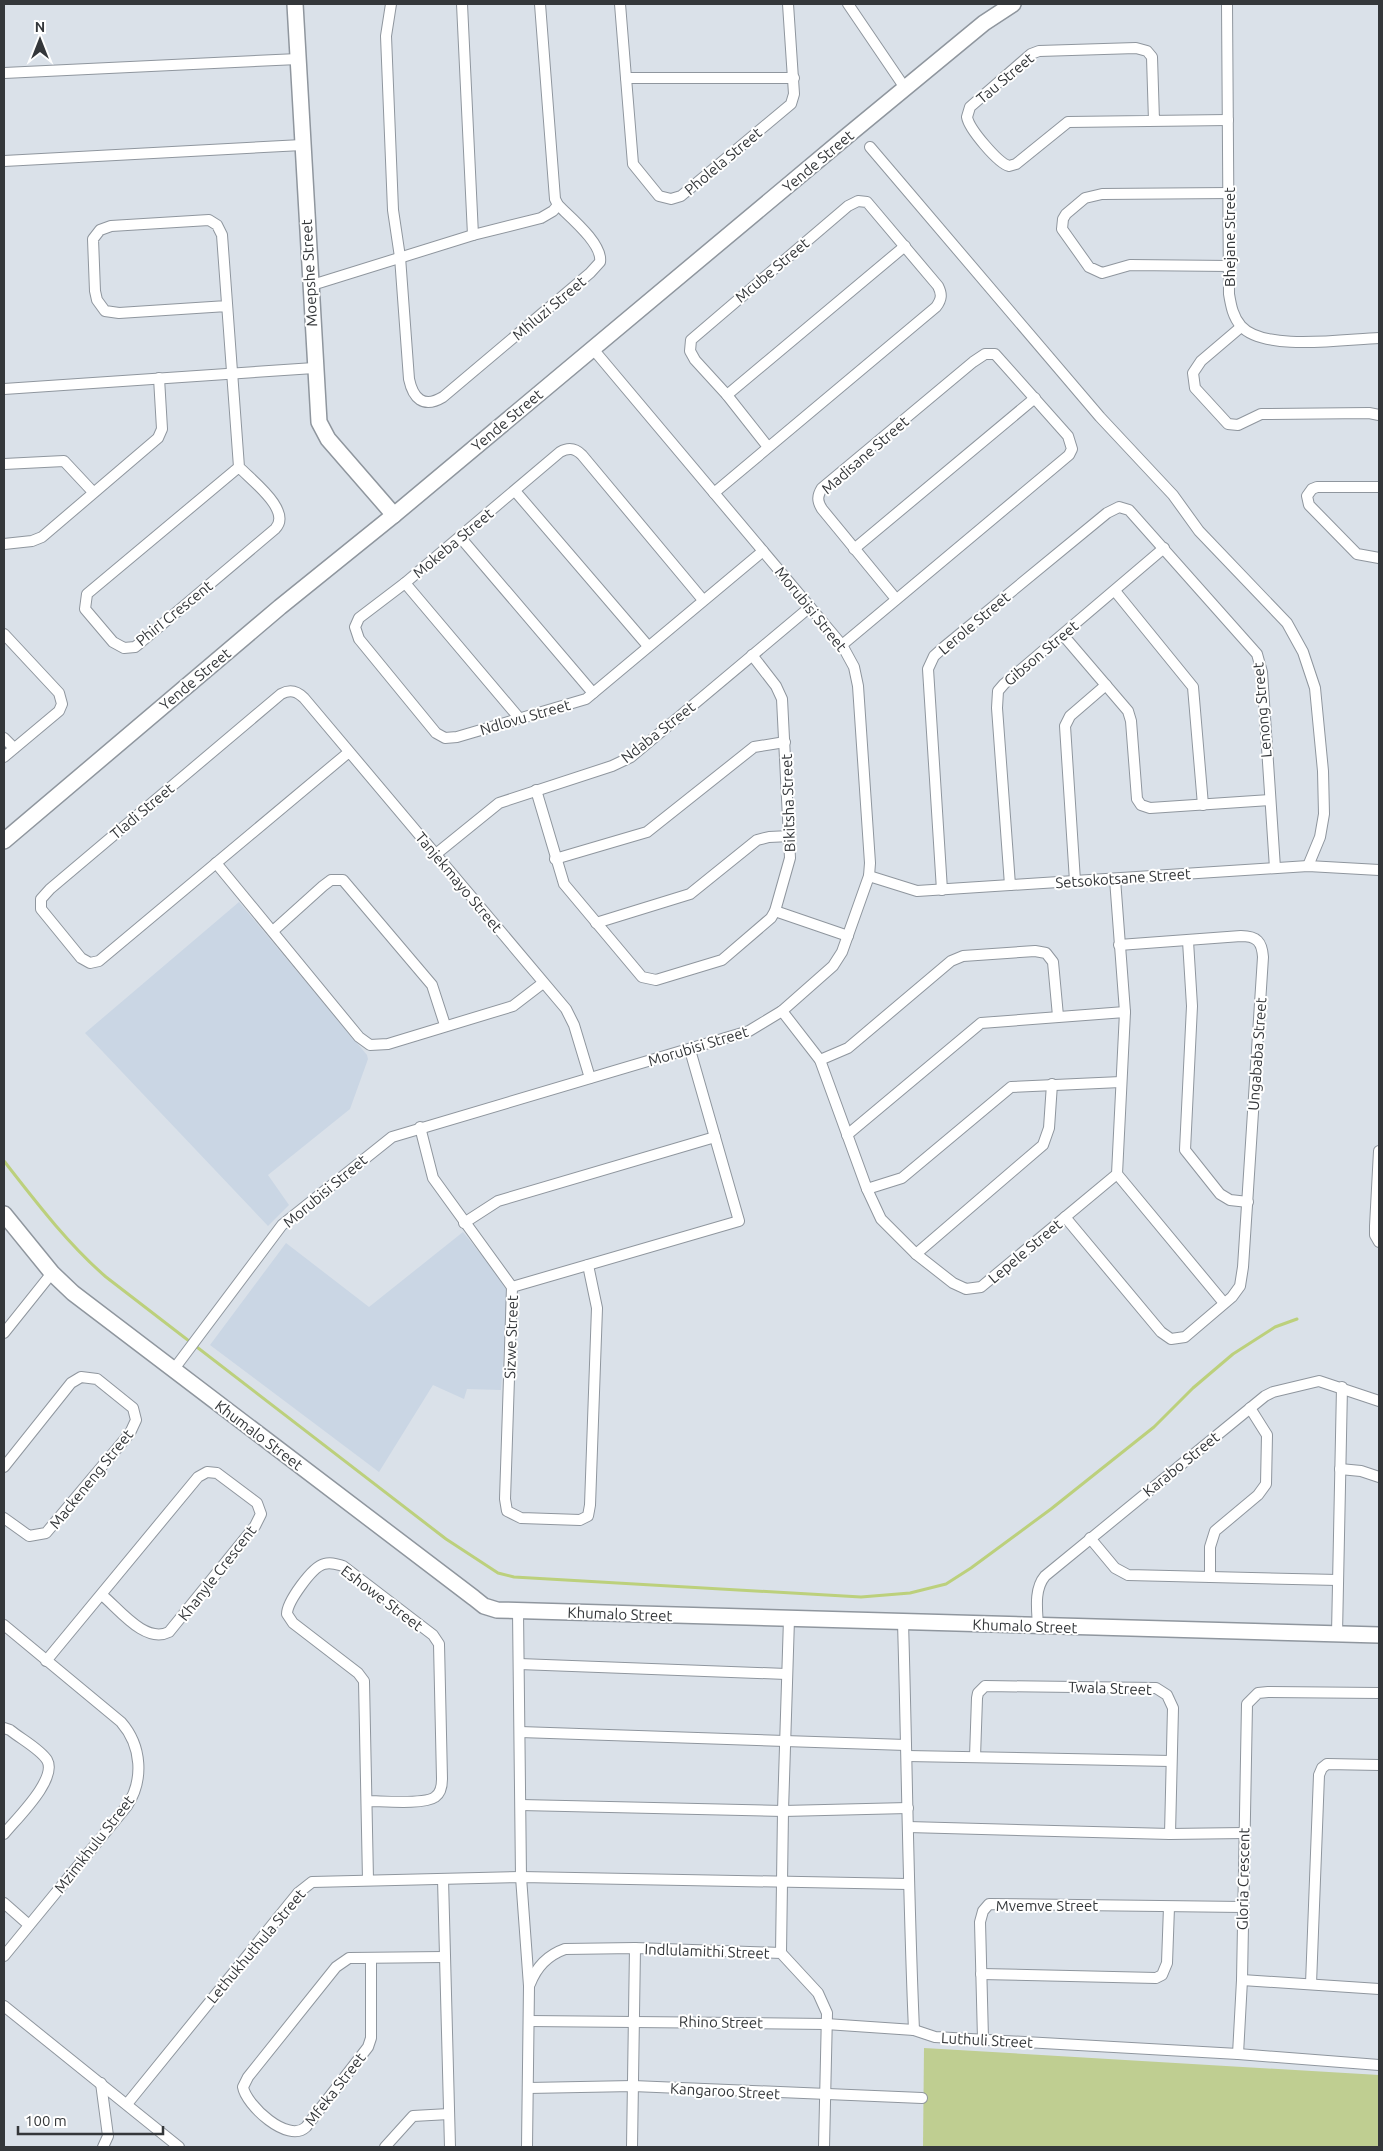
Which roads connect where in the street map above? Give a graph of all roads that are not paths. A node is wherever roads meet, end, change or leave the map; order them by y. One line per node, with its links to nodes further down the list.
1 (295, 4): 10 (street, Moepshe Street)
2 (390, 4): 24 (street)
3 (462, 4): 22 (street)
4 (540, 4): 21 (street)
5 (620, 4): 12 (street, Pholela Street)
6 (788, 4): 13 (street, Pholela Street)
7 (848, 4): 14 (street)
8 (1013, 4): 14 (street, Yende Street)
9 (1227, 4): 15 (street, Bhejane Street)
10 (298, 59): 11 (street); 17 (street, Moepshe Street)
11 (4, 73)
12 (626, 78): 13 (street); 13 (street, Pholela Street)
13 (794, 78)
14 (905, 88): 30 (street, Yende Street)
15 (1228, 120): 16 (street, Tau Street); 20 (street, Bhejane Street)
16 (1154, 121): 16 (street, Tau Street)
17 (302, 145): 19 (street); 26 (street, Moepshe Street)
18 (870, 147): 80 (street)
19 (4, 162)
20 (1229, 193): 25 (street, Bhejane Street); 25 (street)
21 (558, 205): 22 (street); 24 (street, Mhluzi Street)
22 (473, 234): 24 (street)
23 (905, 246): 35 (street); 35 (street, Mcube Street); 38 (street, Mcube Street)
24 (400, 257): 26 (street)
25 (1229, 266): 28 (street, Bhejane Street)
26 (309, 286): 31 (street, Moepshe Street)
27 (227, 306): 27 (street); 32 (street)
28 (1241, 327): 29 (street); 37 (street)
29 (1379, 338)
30 (592, 349): 44 (street, Morubisi Street); 46 (street, Yende Street)
31 (314, 368): 32 (street); 46 (street, Moepshe Street)
32 (233, 373): 33 (street); 40 (street)
33 (159, 378): 34 (street); 43 (street)
34 (4, 389)
35 (728, 395): 38 (street, Mcube Street)
36 (1035, 398): 50 (street); 50 (street, Madisane Street); 55 (street)
37 (1379, 415)
38 (768, 447): 44 (street)
39 (4, 464): 43 (street)
40 (239, 467): 40 (street, PhirI Crescent)
41 (1379, 487): 52 (street)
42 (515, 490): 47 (street, Mokeba Street); 56 (street, Mokeba Street); 61 (street)
43 (93, 492): 48 (street)
44 (714, 493): 51 (street, Morubisi Street)
45 (1129, 510): 49 (street, Lenong Street); 87 (street, Lerole Street)
46 (394, 515): 76 (street, Yende Street)
47 (460, 537): 53 (street, Mokeba Street); 64 (street)
48 (4, 544)
49 (1164, 548): 54 (street, Gibson Street); 73 (street, Lenong Street)
50 (854, 549): 55 (street, Madisane Street)
51 (763, 551): 56 (street, Ndlovu Street); 57 (street, Morubisi Street)
52 (1379, 558)
53 (405, 583): 66 (street, Mokeba Street); 66 (street, Ndlovu Street)
54 (1115, 591): 59 (street, Gibson Street); 74 (street)
55 (896, 599): 60 (street)
56 (703, 600): 61 (street, Ndlovu Street)
57 (810, 607): 60 (street, Morubisi Street); 62 (street, Ndaba Street)
58 (4, 634): 69 (street)
59 (1063, 635): 63 (street); 86 (street, Gibson Street)
60 (842, 645): 83 (street, Morubisi Street)
61 (648, 646): 64 (street, Ndlovu Street)
62 (752, 655): 68 (street, Bikitsha Street); 72 (street, Ndaba Street)
63 (1106, 685): 74 (street); 85 (street)
64 (593, 693): 66 (street, Ndlovu Street)
65 (304, 698): 70 (street, Tanjekmayo Street); 79 (street, Tladi Street)
66 (520, 719)
67 (4, 738): 69 (street)
68 (785, 742): 75 (street, Bikitsha Street); 78 (street)
69 (14, 748): 71 (street)
70 (349, 752): 77 (street, Tanjekmayo Street); 79 (street)
71 (4, 758)
72 (536, 790): 77 (street, Ndaba Street); 78 (street, Bikitsha Street)
73 (1270, 800): 74 (street); 81 (street, Lenong Street)
74 (1203, 805)
75 (790, 836): 88 (street, Bikitsha Street); 89 (street)
76 (4, 841)
77 (436, 854): 94 (street, Tanjekmayo Street)
78 (555, 859): 89 (street, Bikitsha Street)
79 (216, 863): 90 (street)
80 (1308, 866): 81 (street, Setsokotsane Street); 82 (street, Setsokotsane Street)
81 (1275, 868): 84 (street, Setsokotsane Street)
82 (1379, 870)
83 (869, 876): 87 (street, Setsokotsane Street); 91 (street, Morubisi Street)
84 (1115, 879): 85 (street, Setsokotsane Street); 93 (street)
85 (1075, 881): 86 (street, Setsokotsane Street)
86 (1010, 885): 87 (street, Setsokotsane Street)
87 (942, 890)
88 (775, 911): 89 (street, Bikitsha Street); 91 (street)
89 (596, 923)
90 (273, 931): 98 (street); 98 (street)
91 (848, 936): 95 (street, Morubisi Street)
92 (1188, 941): 93 (street, Ungababa Street); 110 (street); 110 (street, Ungababa Street)
93 (1119, 945): 96 (street)
94 (543, 983): 98 (street); 101 (street, Tanjekmayo Street)
95 (782, 1011): 99 (street, Morubisi Street); 100 (street, Lepele Street)
96 (1125, 1012): 97 (street); 102 (street)
97 (1058, 1016): 100 (street); 105 (street)
98 (445, 1026)
99 (690, 1050): 101 (street, Morubisi Street); 106 (street)
100 (820, 1060): 105 (street, Lepele Street)
101 (590, 1078): 104 (street, Morubisi Street)
102 (1121, 1082): 103 (street); 108 (street)
103 (1052, 1084): 109 (street); 115 (street)
104 (420, 1127): 113 (street); 121 (street, Morubisi Street)
105 (848, 1134): 109 (street, Lepele Street)
106 (715, 1137): 113 (street); 116 (street, Sizwe Street)
107 (1379, 1151): 114 (street)
108 (1117, 1174): 112 (street, Lepele Street); 119 (street)
109 (867, 1189): 115 (street, Lepele Street)
110 (1248, 1202): 119 (street, Ungababa Street)
111 (4, 1216): 117 (street, Khumalo Street)
112 (1065, 1217): 115 (street, Lepele Street); 119 (street, Ungababa Street)
113 (464, 1223): 118 (street)
114 (1379, 1242)
115 (916, 1254)
116 (588, 1265): 118 (street, Sizwe Street); 118 (street, Sizwe Street)
117 (52, 1273): 120 (street); 121 (street, Khumalo Street)
118 (512, 1287)
119 (1224, 1303)
120 (4, 1333)
121 (174, 1369): 133 (street, Khumalo Street)
122 (1342, 1388): 123 (street, Karabo Street); 124 (street, Karabo Street); 126 (street)
123 (1379, 1401)
124 (1250, 1408): 129 (street, Karabo Street); 130 (street)
125 (4, 1467): 128 (street, Mackeneng Street)
126 (1340, 1469): 127 (street); 131 (street)
127 (1379, 1477)
128 (4, 1518)
129 (1090, 1538): 130 (street); 137 (street, Karabo Street)
130 (1210, 1577): 131 (street)
131 (1338, 1580): 138 (street)
132 (102, 1595): 132 (street, Khanyle Crescent); 140 (street, Khanyle Crescent)
133 (518, 1612): 134 (street, Khumalo Street); 141 (street)
134 (788, 1619): 135 (street, Khumalo Street); 142 (street)
135 (903, 1622): 137 (street, Khumalo Street); 147 (street)
136 (4, 1625): 140 (street, Mzimkhulu Street)
137 (1038, 1626): 138 (street, Khumalo Street)
138 (1337, 1634): 139 (street, Khumalo Street)
139 (1379, 1636)
140 (46, 1661): 168 (street, Mzimkhulu Street)
141 (518, 1664): 142 (street); 145 (street)
142 (786, 1674): 146 (street)
143 (1379, 1693): 157 (street, Gloria Crescent)
144 (4, 1728): 158 (street)
145 (520, 1732): 146 (street); 153 (street)
146 (784, 1742): 147 (street); 155 (street)
147 (906, 1745): 148 (street)
148 (907, 1756): 149 (street); 154 (street)
149 (975, 1757): 150 (street); 150 (street, Twala Street)
150 (1170, 1761): 159 (street, Twala Street)
151 (1379, 1765): 176 (street)
152 (368, 1801): 152 (street, Eshowe Street); 162 (street, Eshowe Street)
153 (521, 1805): 155 (street); 160 (street)
154 (908, 1808): 155 (street); 156 (street)
155 (783, 1811): 163 (street)
156 (908, 1828): 159 (street); 164 (street)
157 (1244, 1833): 159 (street); 167 (street, Gloria Crescent)
158 (4, 1834)
159 (1170, 1834)
160 (521, 1877): 161 (street, Lethukhuthula Street); 163 (street, Lethukhuthula Street); 177 (street)
161 (443, 1879): 162 (street, Lethukhuthula Street); 172 (street)
162 (368, 1880): 192 (street, Lethukhuthula Street)
163 (781, 1881): 164 (street, Lethukhuthula Street); 170 (street)
164 (908, 1884): 183 (street)
165 (4, 1903): 168 (street)
166 (1169, 1906): 167 (street, Mvemve Street); 174 (street); 174 (street, Mvemve Street)
167 (1243, 1907): 175 (street, Gloria Crescent)
168 (29, 1924): 171 (street, Mzimkhulu Street)
169 (635, 1948): 170 (street, Indlulamithi Street); 177 (street, Indlulamithi Street); 181 (street)
170 (781, 1953): 182 (street, Indlulamithi Street)
171 (4, 1956)
172 (445, 1957): 173 (street, Mfeka Street); 193 (street)
173 (371, 1958): 173 (street, Mfeka Street)
174 (981, 1974): 184 (street, Mvemve Street)
175 (1242, 1980): 176 (street); 185 (street, Gloria Crescent)
176 (1311, 1984): 178 (street)
177 (529, 1986): 180 (street)
178 (1379, 1989)
179 (4, 2006): 187 (street)
180 (529, 2021): 181 (street, Rhino Street); 189 (street)
181 (634, 2021): 182 (street, Rhino Street); 188 (street)
182 (826, 2024): 183 (street, Rhino Street); 190 (street, Indlulamithi Street)
183 (914, 2030): 184 (street, Luthuli Street)
184 (983, 2039): 185 (street, Luthuli Street)
185 (1238, 2054): 186 (street, Luthuli Street)
186 (1379, 2065)
187 (101, 2084): 192 (street); 194 (street)
188 (633, 2086): 189 (street, Kangaroo Street); 190 (street, Kangaroo Street); 199 (street)
189 (528, 2088): 198 (street)
190 (826, 2095): 191 (street, Kangaroo Street); 200 (street, Indlulamithi Street)
191 (922, 2098)
192 (127, 2104): 195 (street)
193 (449, 2114): 196 (street); 197 (street)
194 (103, 2147)
195 (179, 2147)
196 (384, 2147)
197 (450, 2147)
198 (527, 2147)
199 (632, 2147)
200 (824, 2147)

